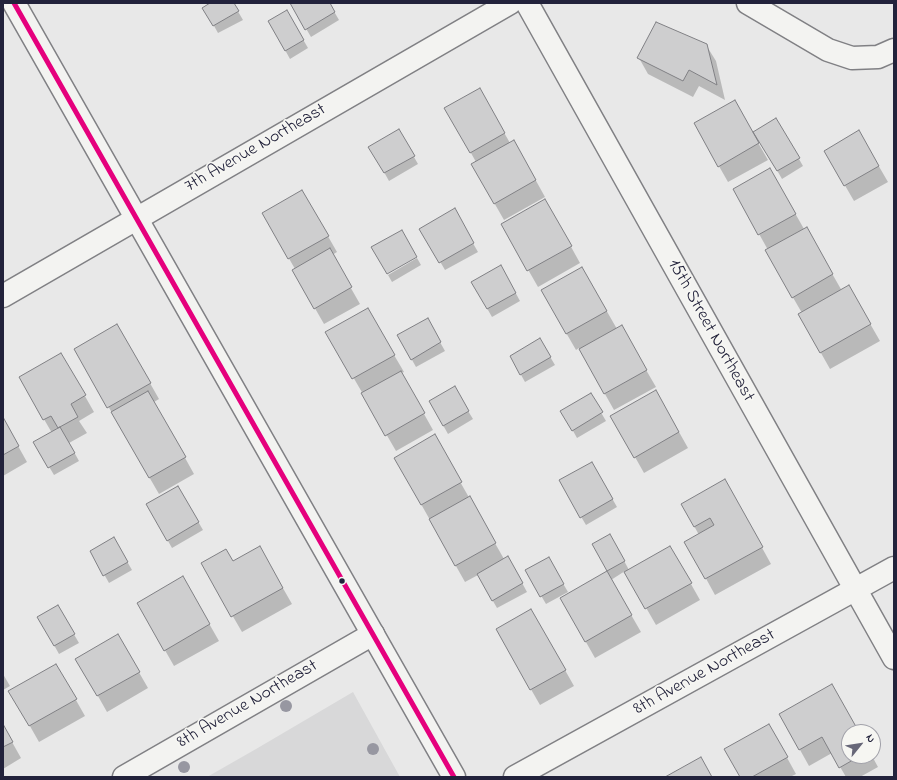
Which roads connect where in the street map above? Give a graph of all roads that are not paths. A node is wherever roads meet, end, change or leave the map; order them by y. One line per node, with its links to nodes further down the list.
1 (14, 3): 6 (street)
2 (510, 3): 6 (street, 7th Avenue Northeast)
3 (527, 3): 9 (street, 15th Street Northeast)
4 (748, 3): 5 (street)
5 (894, 50)
6 (137, 218): 7 (street, 7th Avenue Northeast); 10 (street)
7 (3, 296)
8 (894, 568): 9 (street, 8th Avenue Northeast)
9 (856, 589): 11 (street, 15th Street Northeast); 14 (street, 8th Avenue Northeast)
10 (373, 634): 12 (street, 8th Avenue Northeast); 13 (street)
11 (894, 658)
12 (124, 777)
13 (454, 777)
14 (515, 777)

